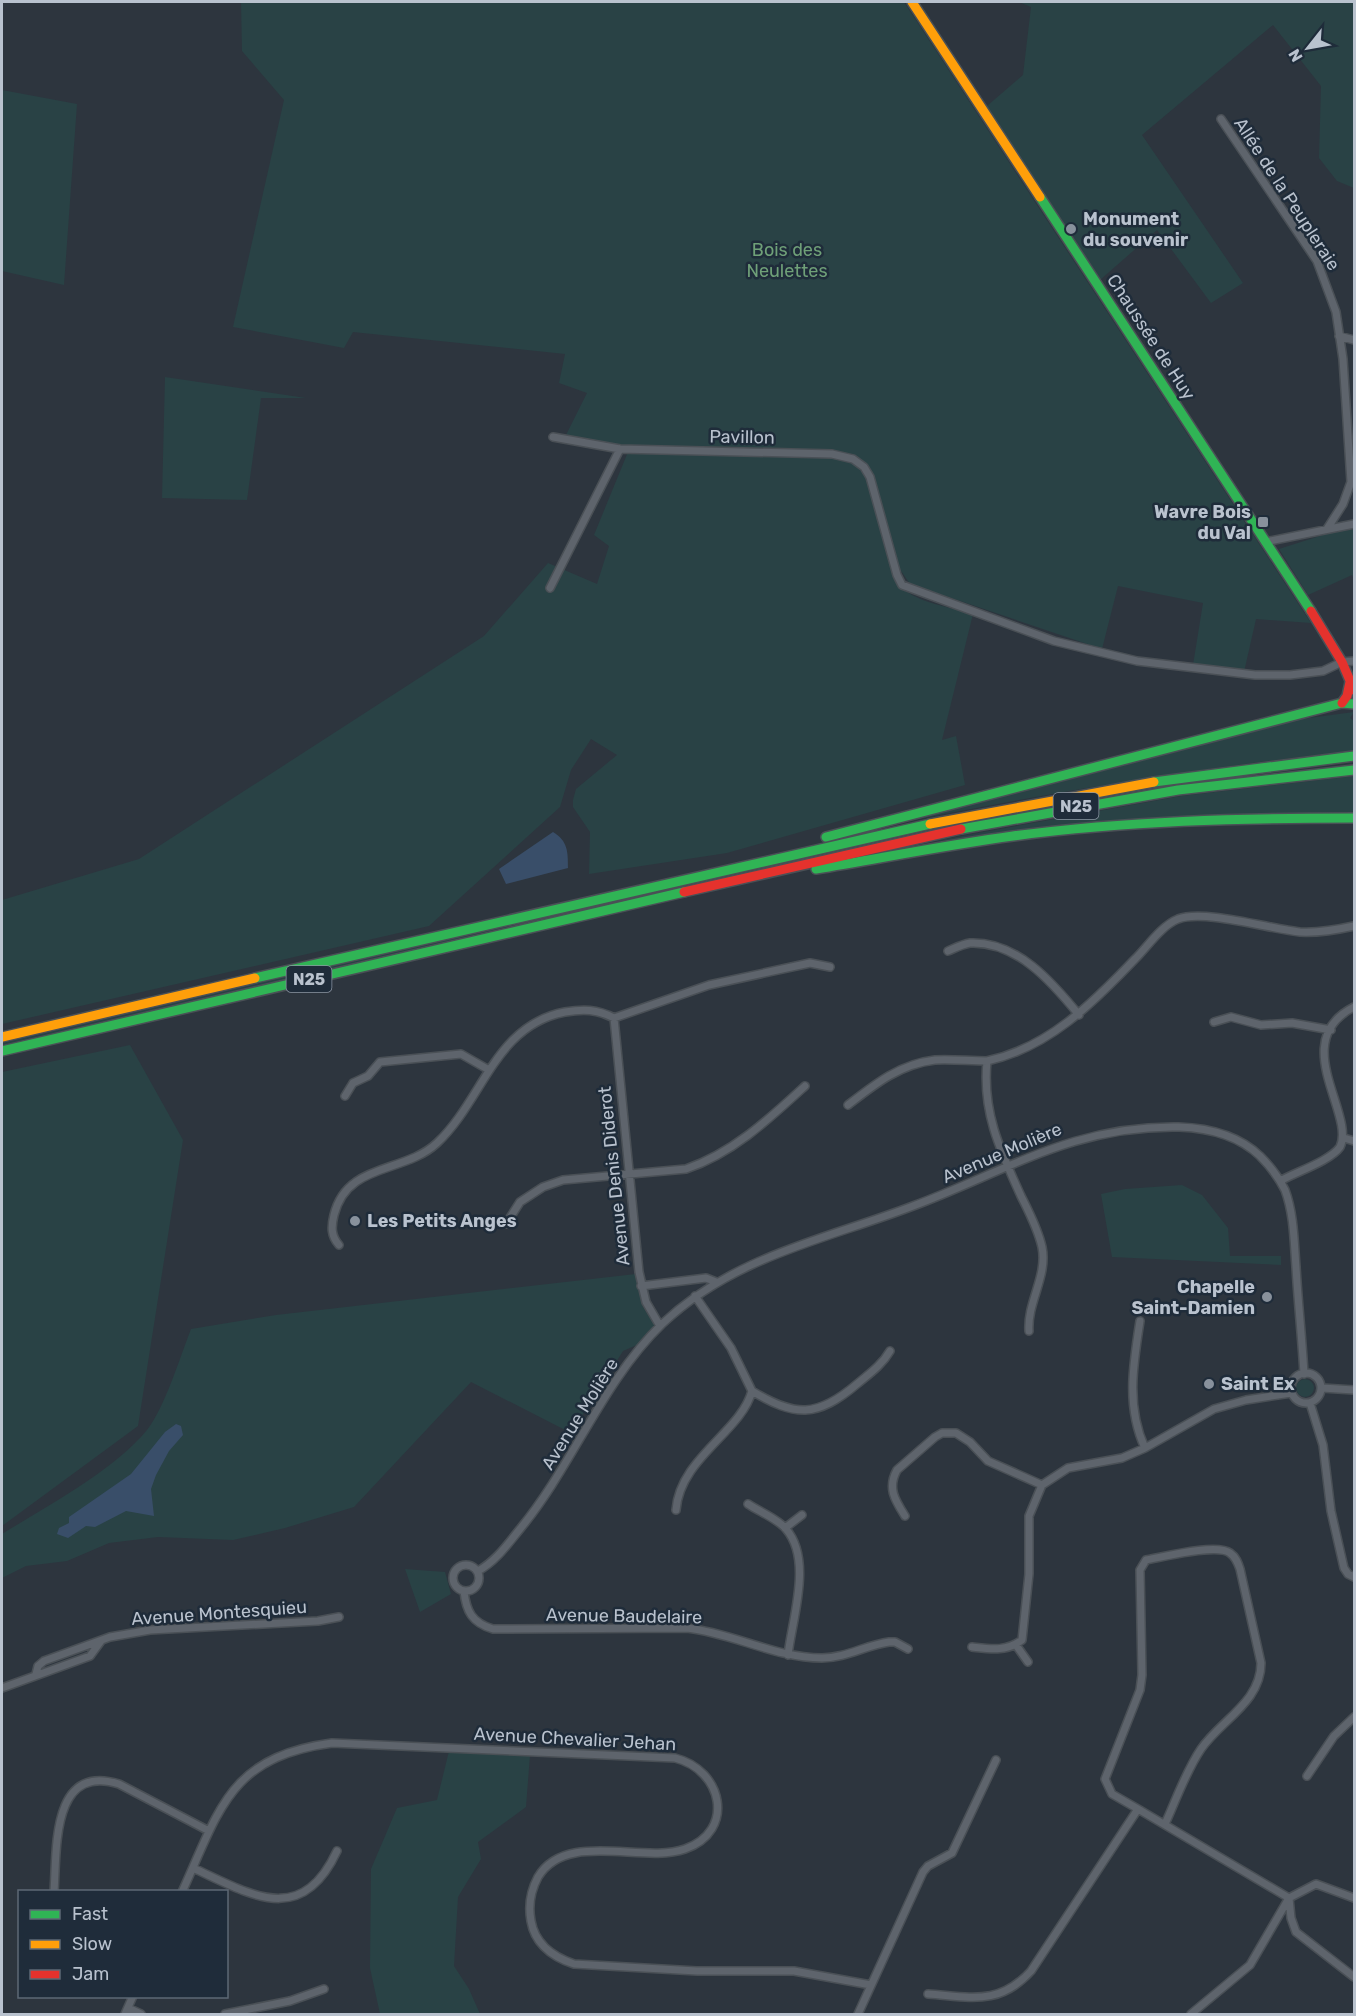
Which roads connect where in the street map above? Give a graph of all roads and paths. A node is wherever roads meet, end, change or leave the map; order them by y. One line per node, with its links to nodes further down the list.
1 (912, 2): 9 (main road, Chaussée de Huy)
2 (1221, 119): 3 (street, Allée de la Peupleraie)
3 (1339, 336): 4 (street); 8 (street, Allée de la Peupleraie)
4 (1354, 340)
5 (553, 437): 6 (street, Pavillon)
6 (620, 450): 10 (street); 12 (street, Pavillon)
7 (1354, 524): 8 (street)
8 (1327, 529): 9 (street)
9 (1266, 542): 12 (main road, Chaussée de Huy)
10 (550, 588)
11 (1354, 661): 12 (street)
12 (1342, 662): 13 (main road, Chaussée de Huy)
13 (1353, 682): 14 (main road)
14 (1342, 703): 15 (main road); 19 (main road)
15 (1354, 704)
16 (1354, 756): 19 (main road, N25)
17 (1354, 770): 20 (main road, N25)
18 (1354, 818): 20 (main road)
19 (805, 850): 29 (main road, N25)
20 (801, 865): 30 (main road, N25)
21 (1354, 926): 25 (street)
22 (948, 951): 25 (street)
23 (830, 967): 26 (street)
24 (1354, 1007): 28 (street)
25 (1079, 1015): 31 (street)
26 (614, 1018): 32 (street); 39 (street, Avenue Denis Diderot)
27 (1214, 1022): 28 (street)
28 (1331, 1030): 36 (street)
29 (2, 1037)
30 (2, 1051)
31 (987, 1061): 35 (street); 38 (street)
32 (489, 1070): 34 (street); 42 (street)
33 (805, 1086): 39 (street)
34 (345, 1096)
35 (848, 1105)
36 (1344, 1138): 37 (street); 40 (street)
37 (1354, 1141)
38 (1008, 1165): 40 (street, Avenue Molière); 43 (street, Avenue Molière); 48 (street)
39 (630, 1175): 41 (street); 44 (street, Avenue Denis Diderot)
40 (1280, 1181): 50 (street, Avenue Molière)
41 (506, 1224)
42 (339, 1245)
43 (716, 1282): 44 (street); 45 (street, Avenue Molière)
44 (641, 1286): 47 (street, Avenue Denis Diderot)
45 (695, 1296): 47 (street, Avenue Molière); 52 (street)
46 (1140, 1321): 56 (street)
47 (660, 1326): 63 (street, Avenue Molière)
48 (1029, 1332)
49 (890, 1351): 52 (street)
50 (1304, 1374): 51 (street); 54 (street)
51 (1322, 1388): 53 (street); 55 (street)
52 (752, 1390): 59 (street)
53 (1354, 1390)
54 (1291, 1393): 55 (street); 56 (street)
55 (1310, 1404): 64 (street)
56 (1145, 1448): 57 (street)
57 (1042, 1485): 61 (street); 67 (street)
58 (748, 1504): 62 (street)
59 (676, 1510)
60 (802, 1515): 62 (street)
61 (905, 1516)
62 (786, 1528): 70 (street)
63 (478, 1571): 65 (street, Avenue Molière); 65 (street)
64 (1354, 1577)
65 (464, 1591): 70 (street, Avenue Baudelaire)
66 (339, 1617): 72 (street, Avenue Montesquieu)
67 (1016, 1645): 68 (street); 71 (street)
68 (972, 1647)
69 (908, 1649): 70 (street, Avenue Baudelaire)
70 (788, 1655)
71 (1028, 1662)
72 (2, 1688)
73 (1354, 1717): 75 (street)
74 (996, 1760): 86 (street)
75 (1307, 1776)
76 (1138, 1809): 77 (street); 77 (street); 88 (street)
77 (1165, 1824): 83 (street)
78 (209, 1831): 80 (street, Avenue Chevalier Jehan); 81 (street); 86 (street, Avenue Chevalier Jehan)
79 (337, 1851): 80 (street)
80 (193, 1869): 82 (street, Avenue Chevalier Jehan)
81 (54, 1890)
82 (183, 1890)
83 (1289, 1898): 84 (street); 85 (street); 93 (street)
84 (1354, 1898)
85 (1354, 1977)
86 (871, 1984): 92 (street)
87 (324, 1989): 91 (street)
88 (928, 1994)
89 (127, 2011): 90 (street)
90 (141, 2014)
91 (225, 2014)
92 (858, 2014)
93 (1191, 2014)

